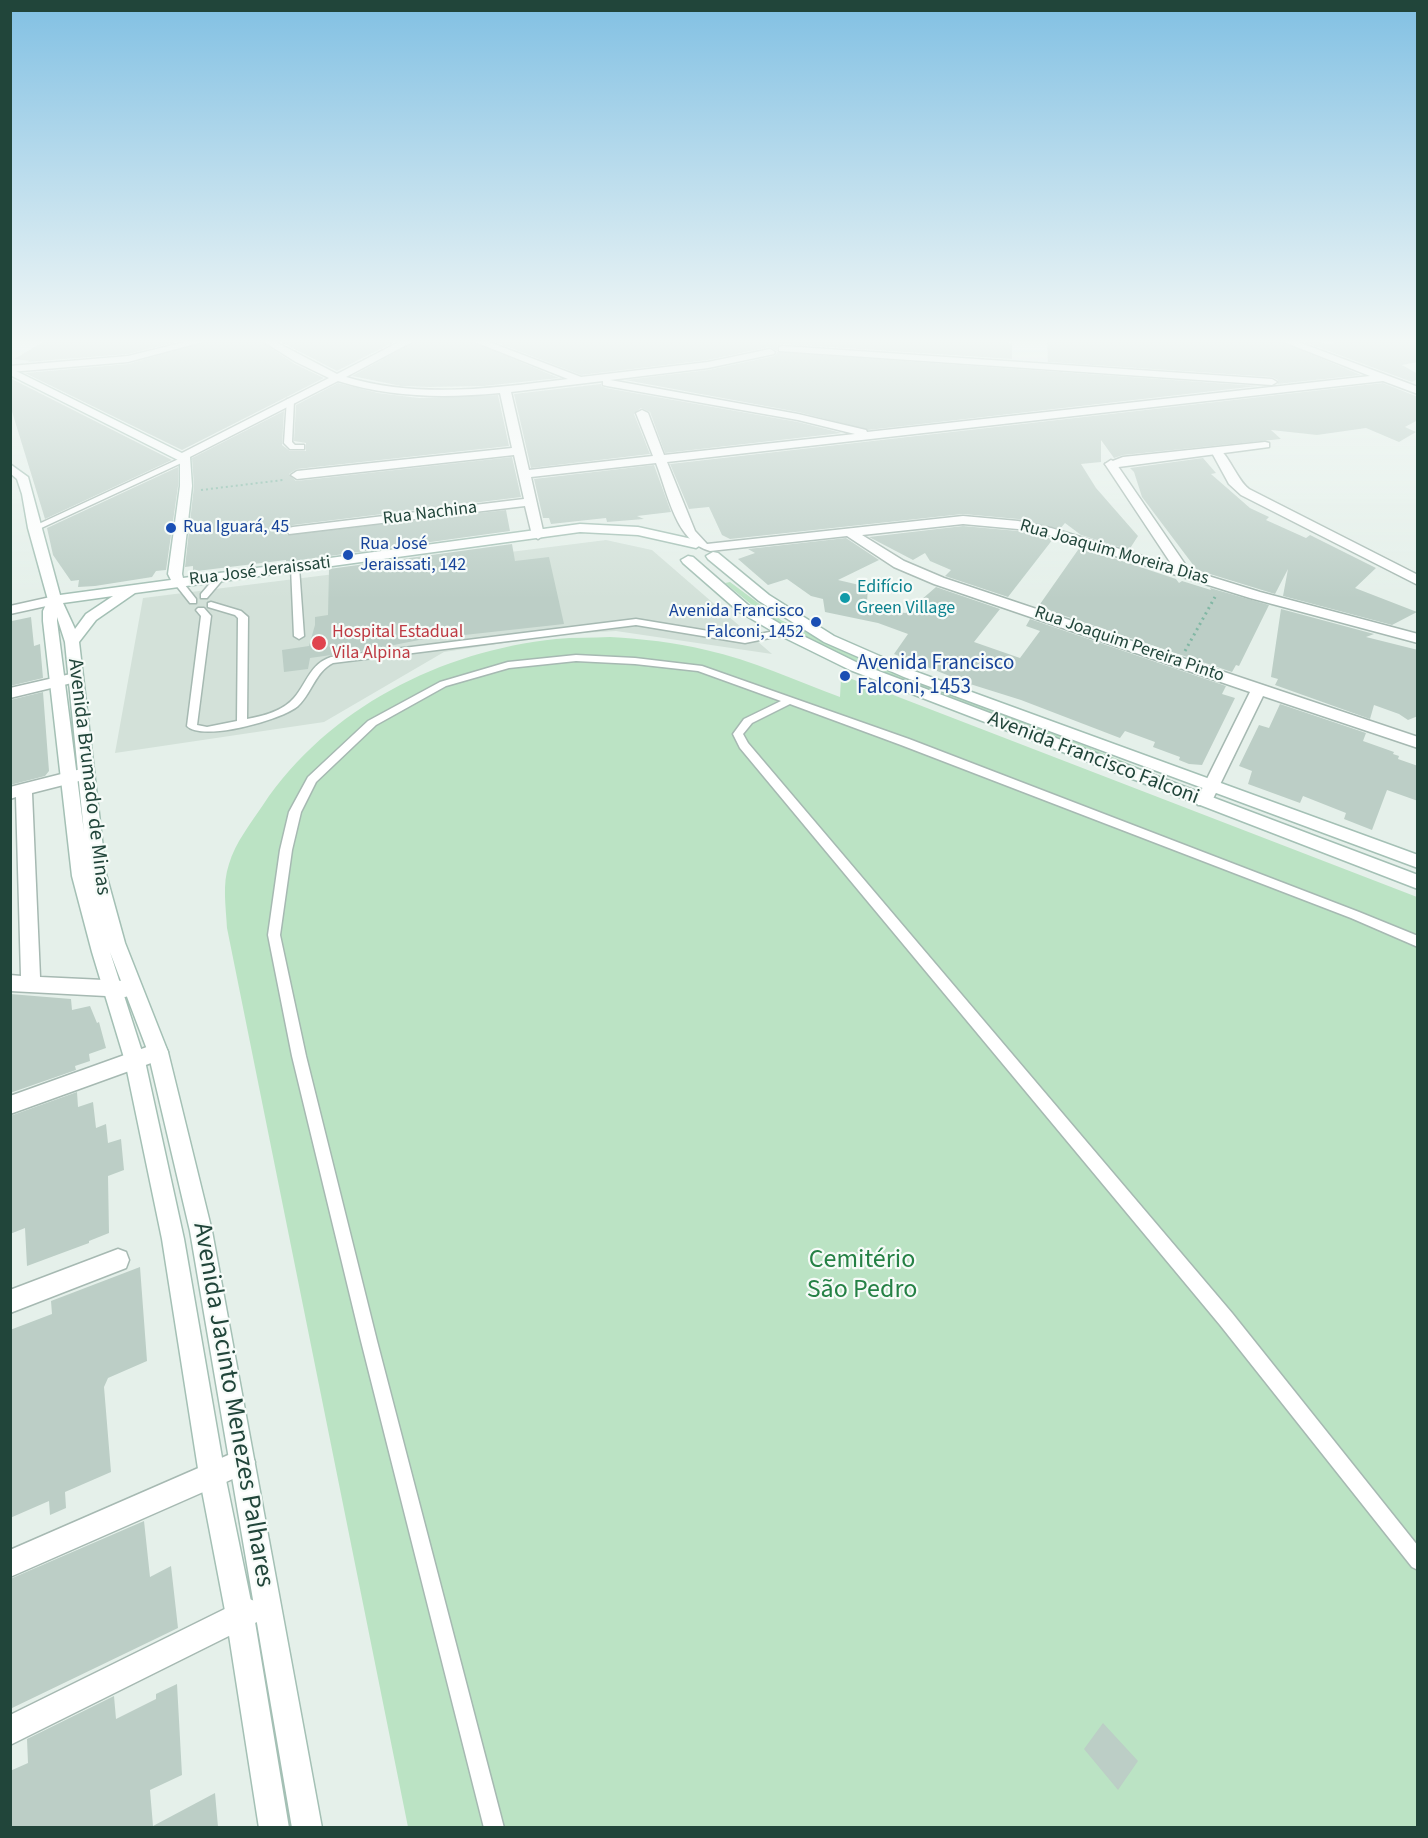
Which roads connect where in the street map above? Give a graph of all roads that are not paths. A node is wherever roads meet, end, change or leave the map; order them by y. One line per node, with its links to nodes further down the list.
1 (124, 428): 13 (street)
2 (240, 428): 13 (street)
3 (289, 428): 10 (lane)
4 (514, 428): 11 (street)
5 (648, 428): 14 (street)
6 (843, 428): 8 (street)
7 (937, 428): 8 (street)
8 (874, 435): 14 (street)
9 (1265, 445): 12 (street)
10 (301, 447)
11 (520, 451): 16 (street); 17 (street)
12 (1217, 451): 27 (street); 29 (street)
13 (184, 458): 19 (lane); 30 (street)
14 (661, 459): 16 (street); 24 (street)
15 (10, 467): 19 (street, Avenida Brumado de Minas)
16 (525, 474): 18 (street)
17 (297, 475)
18 (531, 502): 20 (street, Rua Nachina); 23 (street)
19 (34, 528): 33 (street, Avenida Brumado de Minas)
20 (293, 531)
21 (848, 531): 24 (street, Rua Joaquim Moreira Dias); 27 (street, Rua Joaquim Moreira Dias); 41 (street, Rua Joaquim Pereira Pinto)
22 (562, 532): 23 (street, Rua José Jeraissati); 24 (street, Avenida Francisco Falconi); 25 (street, Avenida Francisco Falconi)
23 (538, 535): 26 (street, Rua José Jeraissati)
24 (707, 549): 25 (street); 25 (street); 48 (street, Avenida Francisco Falconi)
25 (685, 556): 36 (street, Avenida Francisco Falconi)
26 (295, 567): 28 (street, Rua José Jeraissati); 37 (lane)
27 (1184, 573): 38 (street, Rua Joaquim Moreira Dias)
28 (221, 576): 30 (street, Rua José Jeraissati); 32 (lane)
29 (1418, 581)
30 (178, 582): 31 (street, Rua José Jeraissati); 34 (lane)
31 (135, 588): 33 (street, Rua José Jeraissati); 39 (street)
32 (204, 596)
33 (55, 600): 35 (street, Rua José Jeraissati); 39 (street, Avenida Brumado de Minas); 40 (street, Avenida Brumado de Minas)
34 (193, 601)
35 (10, 610)
36 (784, 632): 44 (lane); 50 (street, Avenida Francisco Falconi)
37 (298, 636)
38 (1415, 637)
39 (72, 642): 40 (street, Avenida Brumado de Minas)
40 (67, 680): 42 (street); 46 (street, Avenida Brumado de Minas); 47 (street, Avenida Brumado de Minas)
41 (1259, 689): 45 (street, Rua Joaquim Pereira Pinto); 48 (street)
42 (10, 693)
43 (791, 700): 53 (lane); 64 (lane); 71 (lane)
44 (242, 722): 44 (lane)
45 (1418, 743)
46 (85, 774): 47 (street); 56 (street, Avenida Brumado de Minas)
47 (68, 778): 49 (street); 56 (street, Avenida Brumado de Minas)
48 (1211, 785): 50 (street); 51 (street, Avenida Francisco Falconi)
49 (17, 791): 55 (street)
50 (1204, 801): 52 (street, Avenida Francisco Falconi)
51 (1418, 862)
52 (1418, 882)
53 (1418, 942)
54 (10, 983): 55 (street)
55 (31, 984): 56 (street)
56 (124, 989): 57 (street, Avenida Jacinto Menezes Palhares); 58 (street, Avenida Jacinto Menezes Palhares)
57 (158, 1052): 58 (street); 62 (street, Avenida Jacinto Menezes Palhares)
58 (135, 1060): 59 (street); 63 (street, Avenida Jacinto Menezes Palhares)
59 (10, 1105)
60 (118, 1260): 61 (street)
61 (10, 1302)
62 (242, 1462): 63 (street); 66 (street, Avenida Jacinto Menezes Palhares)
63 (212, 1475): 65 (street); 67 (street, Avenida Jacinto Menezes Palhares)
64 (1418, 1561)
65 (10, 1564)
66 (267, 1603): 67 (street); 70 (street, Avenida Jacinto Menezes Palhares)
67 (240, 1616): 68 (street); 69 (street, Avenida Jacinto Menezes Palhares)
68 (10, 1731)
69 (274, 1827)
70 (307, 1827)
71 (494, 1827)

